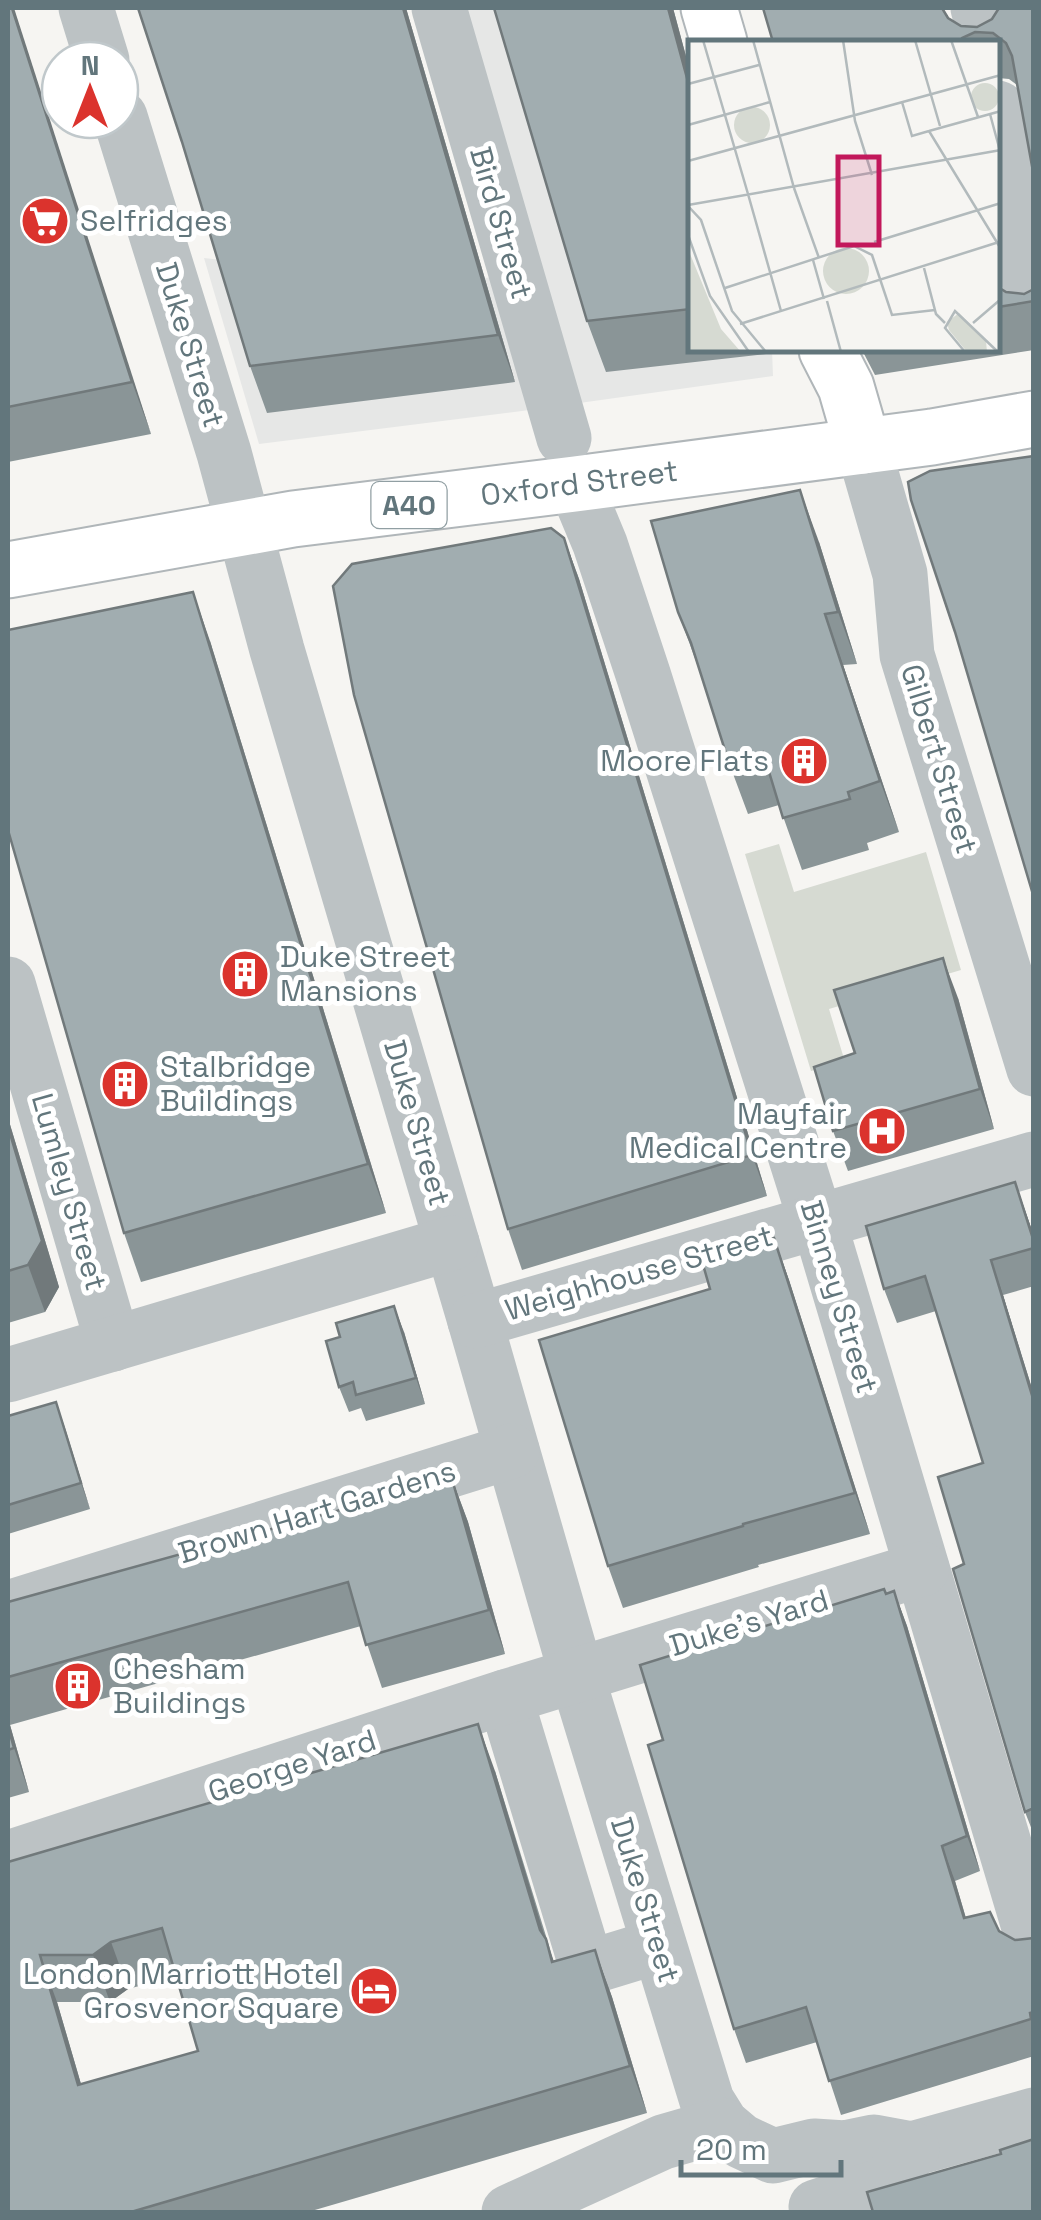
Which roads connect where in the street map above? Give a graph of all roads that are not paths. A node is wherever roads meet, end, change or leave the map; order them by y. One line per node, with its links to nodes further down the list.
1 (86, 8): 5 (street)
2 (439, 8): 14 (street, Bird Street)
3 (709, 8): 6 (main road)
4 (978, 8): 7 (street)
5 (96, 40)
6 (717, 40)
7 (986, 40)
8 (1001, 125): 10 (street)
9 (127, 140): 15 (street, Duke Street)
10 (1034, 309)
11 (828, 352): 13 (main road)
12 (1034, 419): 13 (main road, Oxford Street / A40)
13 (863, 446): 14 (main road, Oxford Street / A40); 18 (street, Gilbert Street)
14 (569, 462): 15 (main road, Oxford Street / A40); 20 (street, Binney Street)
15 (244, 527): 16 (main road, Oxford Street / A40); 21 (street, Duke Street)
16 (8, 570)
17 (8, 984): 23 (street, Lumley Street)
18 (1034, 1068)
19 (1034, 1159): 20 (street, Weighhouse Street)
20 (817, 1222): 22 (street, Weighhouse Street); 26 (street, Binney Street)
21 (452, 1243): 22 (street, Duke Street); 23 (street)
22 (475, 1320): 25 (street, Duke Street)
23 (113, 1344): 24 (street)
24 (8, 1376)
25 (512, 1452): 27 (street, Brown Hart Gardens); 28 (street, Duke Street)
26 (922, 1569): 28 (street, Duke's Yard); 31 (street, Binney Street)
27 (8, 1608)
28 (577, 1676): 29 (street, George Yard); 32 (street, Duke Street)
29 (505, 1697): 30 (street, George Yard); 32 (street)
30 (8, 1858)
31 (1034, 1944)
32 (659, 1946): 34 (street, Duke Street)
33 (1034, 2115): 35 (street)
34 (722, 2125): 36 (street); 38 (street)
35 (912, 2149): 36 (street); 37 (street)
36 (773, 2156): 37 (street)
37 (816, 2210)
38 (509, 2212)

